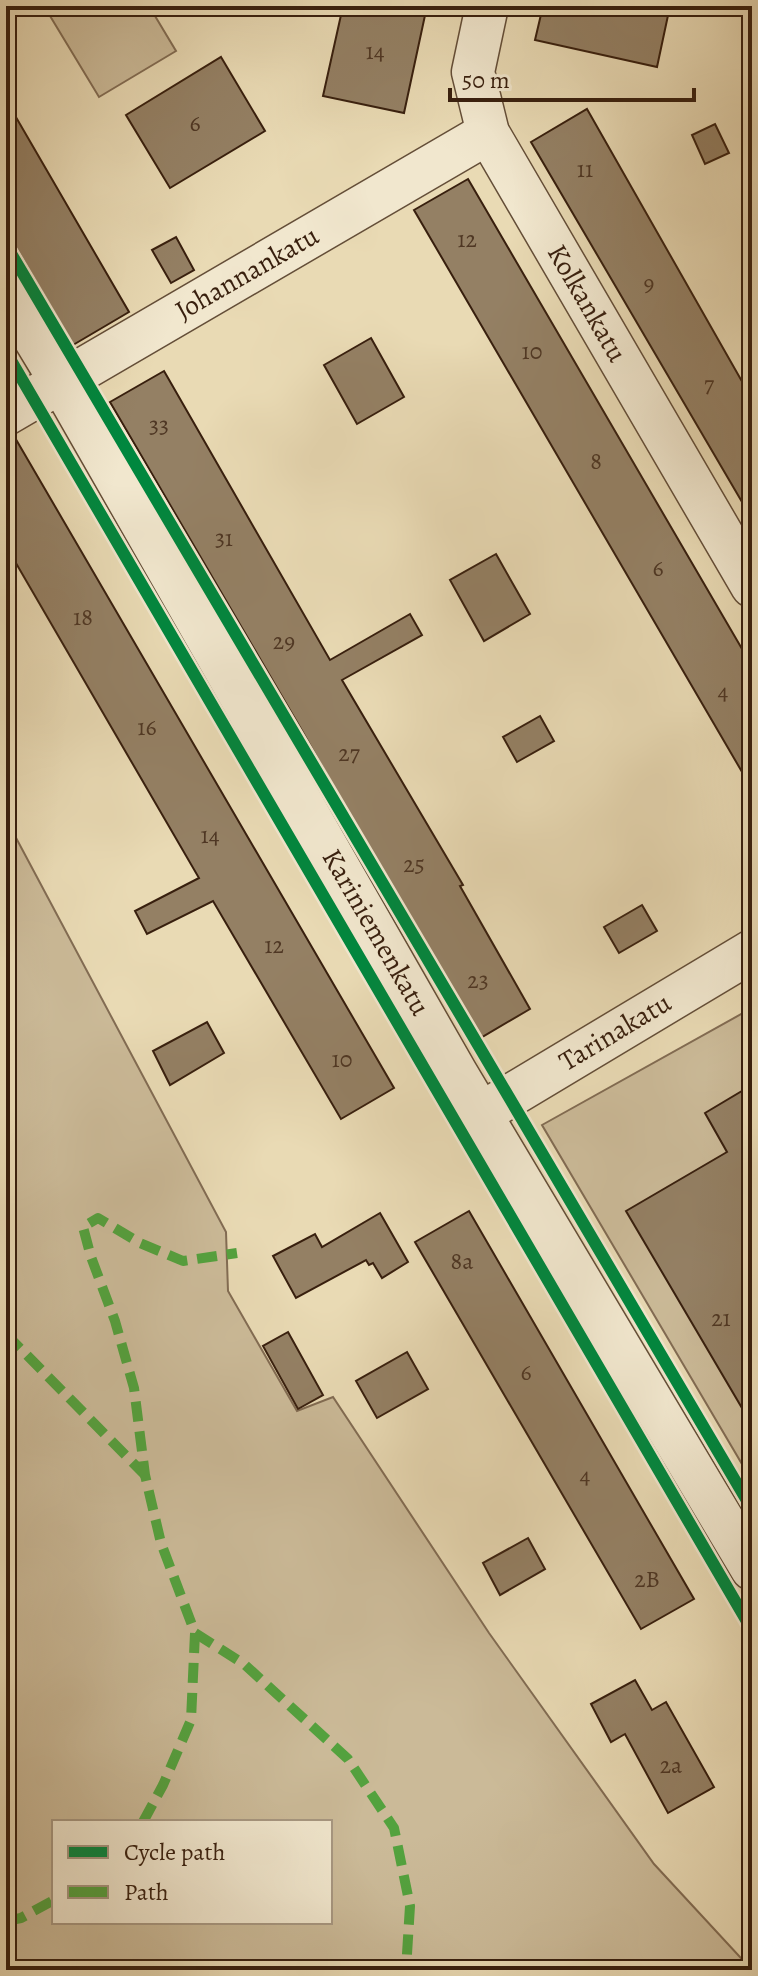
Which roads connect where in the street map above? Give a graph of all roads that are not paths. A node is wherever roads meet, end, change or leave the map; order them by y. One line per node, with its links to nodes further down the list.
1 (487, 6): 2 (street, Kolkankatu)
2 (488, 133): 4 (street, Johannankatu); 6 (street, Kolkankatu)
3 (6, 291): 4 (street, Kariniemenkatu)
4 (61, 382): 5 (street, Johannankatu); 8 (street, Kariniemenkatu)
5 (6, 414)
6 (752, 586)
7 (752, 951): 8 (street, Tarinakatu)
8 (480, 1114): 9 (street, Kariniemenkatu)
9 (752, 1569)

